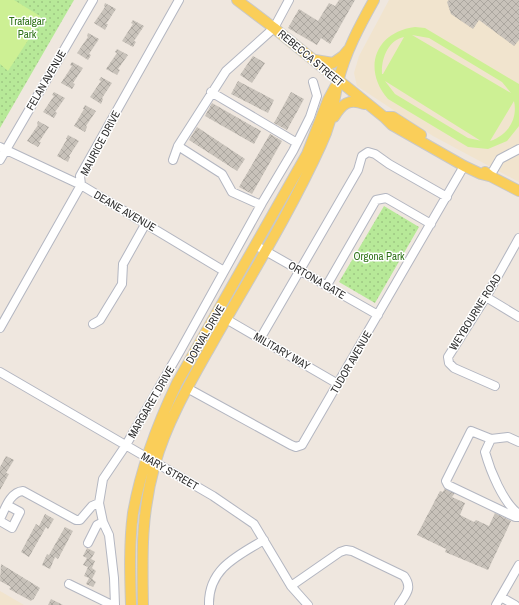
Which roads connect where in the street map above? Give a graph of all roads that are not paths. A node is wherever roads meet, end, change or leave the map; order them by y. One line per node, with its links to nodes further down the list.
1 (93, 0): 17 (street, FELAN AVENUE)
2 (179, 0): 23 (street, MAURICE DRIVE)
3 (237, 0): 6 (main road, REBECCA STREET)
4 (289, 0): 6 (street)
5 (374, 0): 7 (main road, DORVAL DRIVE)
6 (274, 28): 8 (main road, REBECCA STREET); 11 (street)
7 (352, 45): 8 (main road); 9 (main road, DORVAL DRIVE)
8 (309, 58): 9 (main road, REBECCA STREET)
9 (339, 81): 12 (main road, REBECCA STREET); 14 (main road, DORVAL DRIVE); 30 (main road, DORVAL DRIVE)
10 (312, 82): 15 (street, MARGARET DRIVE)
11 (211, 92): 15 (street); 16 (street)
12 (371, 106): 13 (main road, REBECCA STREET); 14 (main road)
13 (384, 117): 21 (main road, REBECCA STREET); 22 (main road, REBECCA STREET)
14 (328, 128): 31 (main road, DORVAL DRIVE)
15 (297, 143): 26 (street, MARGARET DRIVE)
16 (178, 146): 20 (street); 26 (street)
17 (3, 148): 19 (street, FELAN AVENUE); 23 (street, DEANE AVENUE)
18 (519, 149): 22 (street)
19 (0, 160)
20 (172, 160)
21 (464, 166): 22 (main road, REBECCA STREET); 25 (street, TUDOR AVENUE)
22 (490, 176): 24 (main road, REBECCA STREET)
23 (81, 185): 27 (street, DEANE AVENUE); 40 (street, MAURICE DRIVE)
24 (519, 191)
25 (446, 197): 28 (street, TUDOR AVENUE); 32 (street)
26 (261, 205): 33 (street, MARGARET DRIVE)
27 (146, 224): 33 (street, DEANE AVENUE); 39 (street)
28 (431, 224): 34 (street); 36 (street, TUDOR AVENUE)
29 (519, 238): 35 (street, WEYBOURNE ROAD)
30 (255, 245): 31 (street, ORTONA GATE); 49 (main road, DORVAL DRIVE)
31 (266, 251): 32 (street, ORTONA GATE); 38 (main road, DORVAL DRIVE)
32 (300, 270): 34 (street, ORTONA GATE); 41 (street)
33 (224, 271): 48 (street, MARGARET DRIVE)
34 (327, 285): 36 (street, ORTONA GATE)
35 (486, 297): 37 (street); 44 (street, WEYBOURNE ROAD)
36 (378, 315): 43 (street, TUDOR AVENUE)
37 (519, 317)
38 (226, 319): 41 (street, MILITARY WAY); 45 (main road, DORVAL DRIVE)
39 (93, 324)
40 (0, 328)
41 (260, 338): 43 (street, MILITARY WAY)
42 (0, 372): 48 (street, MARY STREET)
43 (338, 384): 45 (street, TUDOR AVENUE)
44 (495, 386)
45 (187, 388): 50 (main road, DORVAL DRIVE)
46 (491, 440): 47 (street); 53 (street); 54 (street)
47 (519, 442)
48 (126, 445): 49 (street, MARY STREET); 51 (street, MARGARET DRIVE)
49 (146, 457): 50 (street, MARY STREET); 64 (main road, DORVAL DRIVE)
50 (155, 463): 57 (street, MARY STREET); 65 (main road, DORVAL DRIVE)
51 (99, 502): 52 (street); 56 (street, MARGARET DRIVE)
52 (7, 505): 55 (street); 55 (street)
53 (519, 514)
54 (519, 517)
55 (0, 520)
56 (103, 522): 58 (street); 63 (street, MARGARET DRIVE)
57 (264, 540): 61 (street, MARY STREET); 66 (street)
58 (88, 543)
59 (519, 565): 62 (street)
60 (69, 584): 63 (street)
61 (291, 586): 67 (street, MARY STREET); 68 (street)
62 (500, 597): 69 (street); 70 (street)
63 (113, 605)
64 (131, 605)
65 (143, 605)
66 (209, 605)
67 (308, 605)
68 (399, 605)
69 (496, 605)
70 (515, 605)

